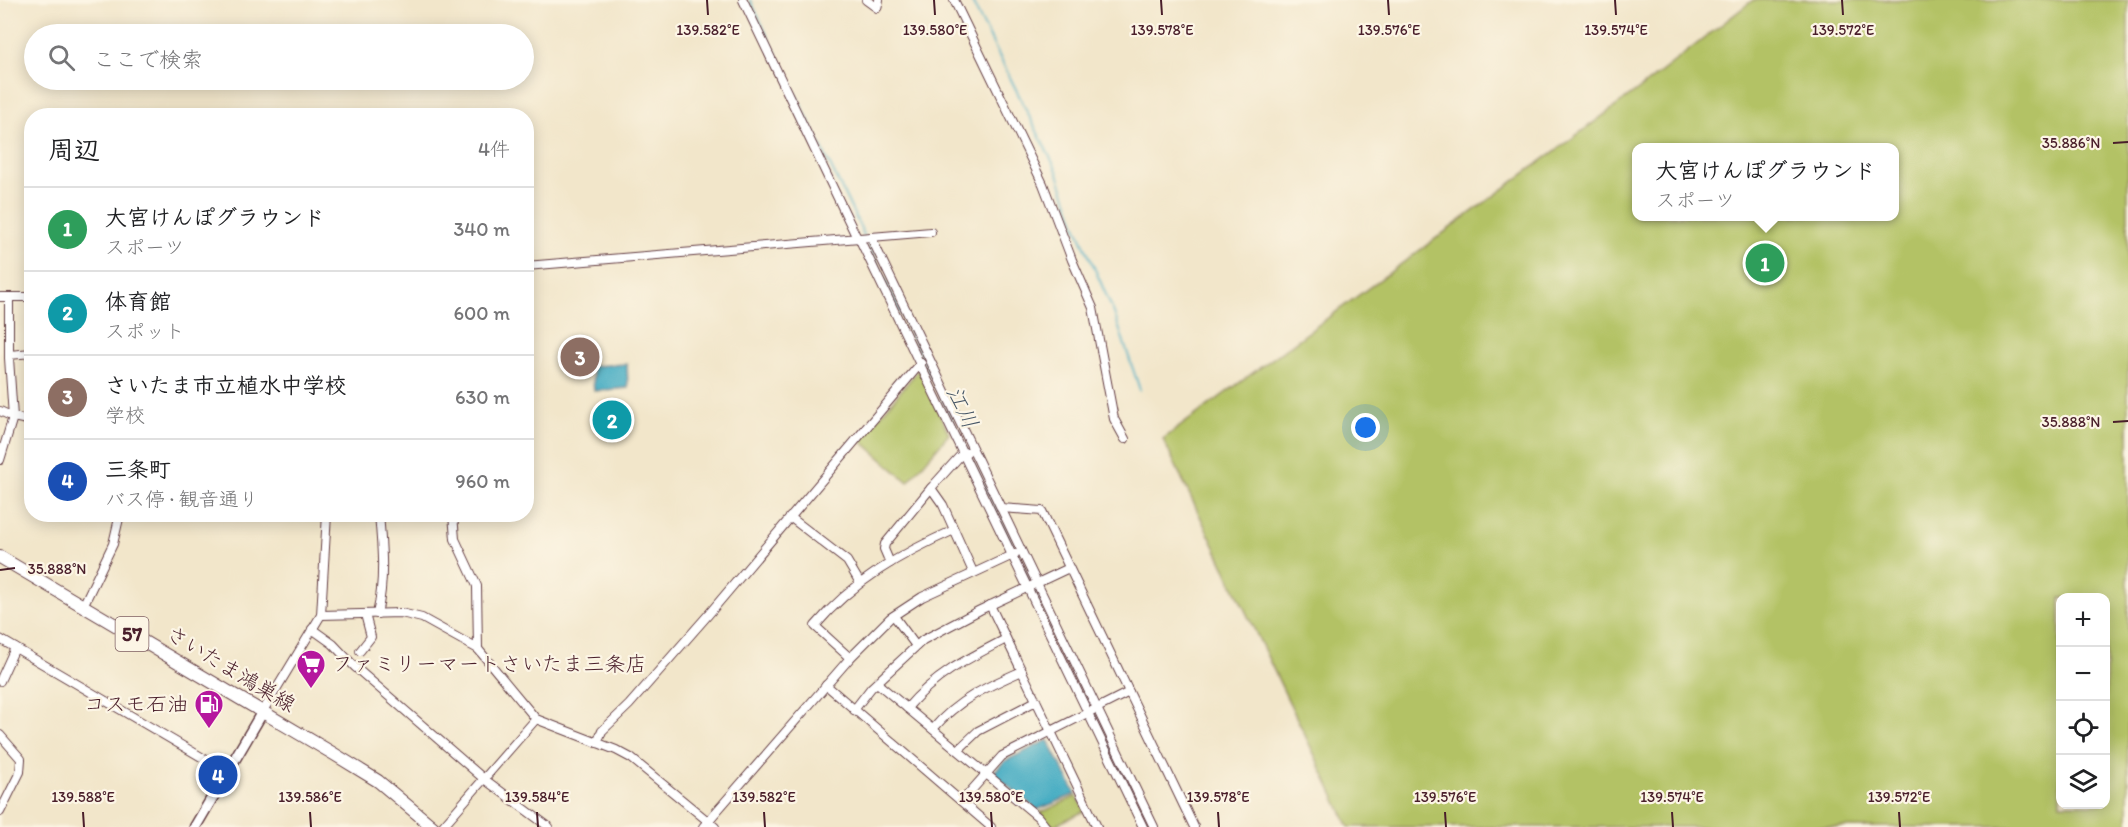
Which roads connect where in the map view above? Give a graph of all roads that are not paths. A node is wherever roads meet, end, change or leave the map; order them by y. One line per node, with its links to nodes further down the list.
1 (743, 0): 6 (street)
2 (866, 0): 3 (street)
3 (879, 0)
4 (954, 0): 16 (street)
5 (931, 232): 6 (street)
6 (865, 238): 7 (street); 12 (street); 17 (street)
7 (534, 265)
8 (24, 297): 9 (street)
9 (4, 298): 11 (street)
10 (24, 354): 11 (street)
11 (9, 355): 14 (street)
12 (921, 363): 17 (street); 21 (street)
13 (0, 411): 14 (street)
14 (13, 417): 15 (street); 18 (street)
15 (24, 419)
16 (1125, 439)
17 (968, 451): 19 (street); 20 (street); 27 (street)
18 (0, 460)
19 (932, 489): 26 (street); 29 (street)
20 (1001, 508): 27 (street); 30 (street)
21 (790, 517): 32 (street); 62 (street)
22 (118, 522): 35 (street)
23 (327, 522): 38 (street)
24 (380, 522): 37 (street)
25 (454, 522): 45 (street)
26 (954, 530): 29 (street); 31 (street)
27 (1017, 553): 31 (street); 33 (street)
28 (1, 560): 35 (main road, さいたま鴻巣線 / 57)
29 (890, 562): 32 (street)
30 (1069, 568): 33 (street); 52 (street)
31 (973, 572): 39 (street)
32 (860, 583): 47 (street)
33 (1032, 585): 34 (street); 55 (street)
34 (990, 605): 42 (street); 43 (street)
35 (83, 606): 57 (main road, さいたま鴻巣線 / 57)
36 (365, 614): 37 (street); 38 (street); 46 (street)
37 (376, 614): 45 (street)
38 (321, 615): 40 (street)
39 (894, 616): 43 (street); 47 (street)
40 (312, 629): 57 (street); 66 (street)
41 (0, 639): 44 (street)
42 (1006, 639): 48 (street); 54 (street)
43 (916, 646): 50 (street)
44 (15, 648): 49 (street); 64 (street)
45 (478, 649): 58 (street)
46 (360, 651)
47 (850, 658): 51 (street)
48 (1022, 671): 53 (street); 59 (street)
49 (0, 681)
50 (877, 683): 54 (street); 56 (street)
51 (826, 685): 56 (street); 69 (street)
52 (1129, 692): 55 (street); 80 (street)
53 (1036, 701): 60 (street); 63 (street)
54 (907, 708): 59 (street)
55 (1092, 709): 60 (street); 78 (street); 79 (street)
56 (854, 710): 67 (street)
57 (263, 711): 64 (street); 71 (main road, さいたま鴻巣線 / 57)
58 (536, 718): 62 (street); 66 (street)
59 (933, 729): 63 (street)
60 (1051, 730): 65 (street); 77 (street)
61 (0, 735): 68 (street)
62 (597, 743): 69 (street)
63 (958, 750): 65 (street)
64 (226, 772): 70 (street)
65 (986, 773): 67 (street); 76 (street)
66 (484, 778): 72 (street); 73 (street)
67 (962, 801): 75 (street)
68 (0, 812)
69 (705, 824): 74 (street)
70 (195, 827)
71 (434, 827)
72 (442, 827)
73 (549, 827)
74 (715, 827)
75 (991, 827)
76 (1046, 827)
77 (1097, 827)
78 (1143, 827)
79 (1154, 827)
80 (1194, 827)

